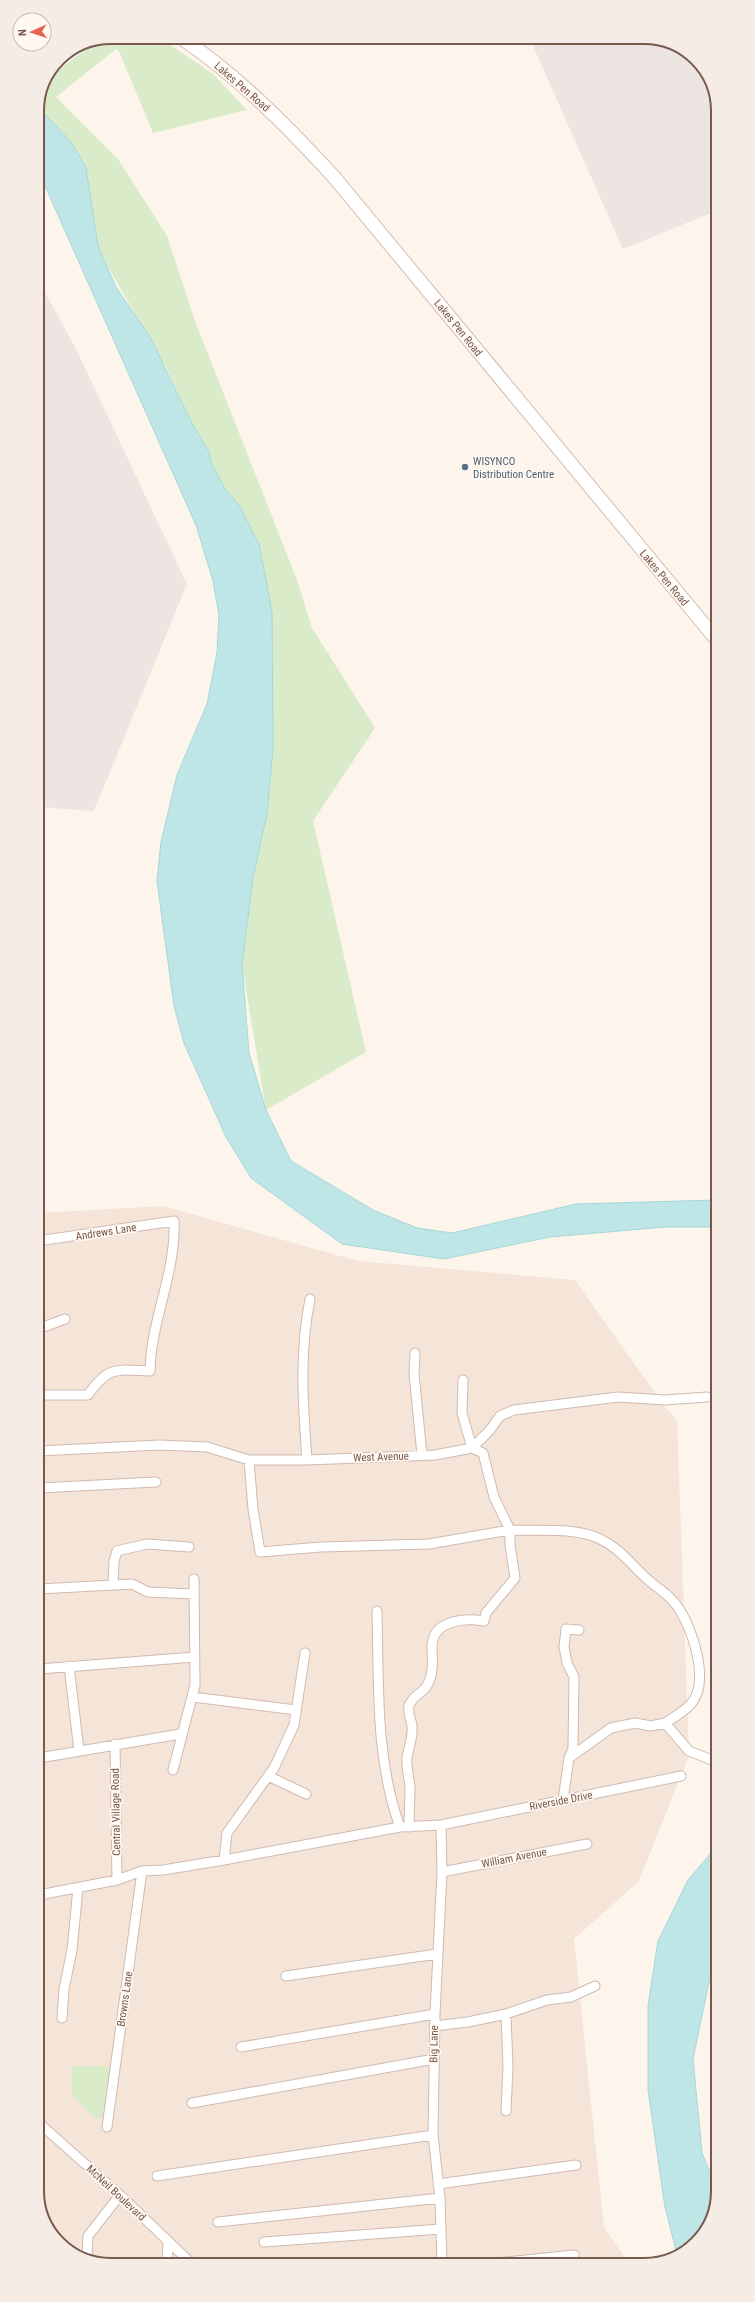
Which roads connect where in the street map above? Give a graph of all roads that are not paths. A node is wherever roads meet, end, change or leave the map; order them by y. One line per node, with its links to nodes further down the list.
1 (189, 44): 2 (street, Lakes Pen Road)
2 (711, 633)
3 (44, 1240): 9 (street, Andrews Lane)
4 (310, 1299): 15 (street)
5 (66, 1319): 6 (street)
6 (44, 1327)
7 (414, 1353): 13 (street)
8 (463, 1380): 11 (street)
9 (44, 1395)
10 (707, 1397): 11 (street)
11 (472, 1448): 13 (street, West Avenue); 18 (street)
12 (44, 1451): 14 (street, West Avenue)
13 (422, 1455): 15 (street, West Avenue)
14 (249, 1460): 15 (street, West Avenue); 18 (street)
15 (306, 1460)
16 (156, 1482): 17 (street)
17 (44, 1488)
18 (510, 1530): 32 (street); 45 (street)
19 (189, 1547): 21 (street)
20 (194, 1579): 23 (street)
21 (113, 1585): 22 (street); 23 (street)
22 (44, 1588)
23 (193, 1594): 27 (street)
24 (377, 1611): 45 (street)
25 (579, 1630): 37 (street)
26 (305, 1653): 31 (street)
27 (195, 1657): 28 (street); 30 (street)
28 (69, 1666): 29 (street); 35 (street)
29 (44, 1668)
30 (193, 1697): 31 (street); 33 (street)
31 (296, 1710): 40 (street)
32 (665, 1723): 37 (street); 38 (street)
33 (180, 1734): 34 (street); 39 (street)
34 (115, 1744): 35 (street); 50 (street, Central Village Road)
35 (79, 1751): 36 (street)
36 (44, 1757)
37 (569, 1758): 43 (street)
38 (711, 1759)
39 (173, 1770)
40 (268, 1776): 42 (street); 47 (street)
41 (681, 1776): 43 (street, Riverside Drive)
42 (306, 1794)
43 (563, 1800): 44 (street, Riverside Drive)
44 (441, 1825): 45 (street, Riverside Drive); 49 (street, Big Lane)
45 (404, 1827): 47 (street, Riverside Drive)
46 (586, 1844): 49 (street, William Avenue)
47 (224, 1860): 48 (street, Riverside Drive)
48 (142, 1871): 50 (street, Riverside Drive); 65 (street, Browns Lane)
49 (442, 1872): 53 (street, Big Lane)
50 (117, 1880): 51 (street, Riverside Drive)
51 (78, 1888): 52 (street, Riverside Drive); 58 (street)
52 (44, 1894)
53 (437, 1954): 54 (street); 56 (street, Big Lane)
54 (286, 1976)
55 (595, 1986): 57 (street)
56 (434, 2014): 59 (street, Big Lane); 60 (street)
57 (506, 2014): 59 (street); 63 (street)
58 (62, 2018)
59 (434, 2026): 61 (street, Big Lane)
60 (241, 2047)
61 (434, 2059): 62 (street); 66 (street, Big Lane)
62 (192, 2103)
63 (506, 2111)
64 (44, 2127): 70 (street, McNeil Boulevard)
65 (108, 2127)
66 (434, 2135): 68 (street); 69 (street, Big Lane)
67 (576, 2165): 69 (street)
68 (157, 2176)
69 (438, 2184): 71 (street, Big Lane)
70 (120, 2195): 74 (street, McNeil Boulevard); 76 (street)
71 (440, 2198): 72 (street); 73 (street, Big Lane)
72 (218, 2222)
73 (441, 2230): 75 (street); 80 (street, Big Lane)
74 (168, 2242): 78 (street); 79 (street, McNeil Boulevard)
75 (264, 2242)
76 (87, 2254)
77 (574, 2255): 81 (street)
78 (167, 2258)
79 (185, 2258)
80 (442, 2258)
81 (544, 2258)

